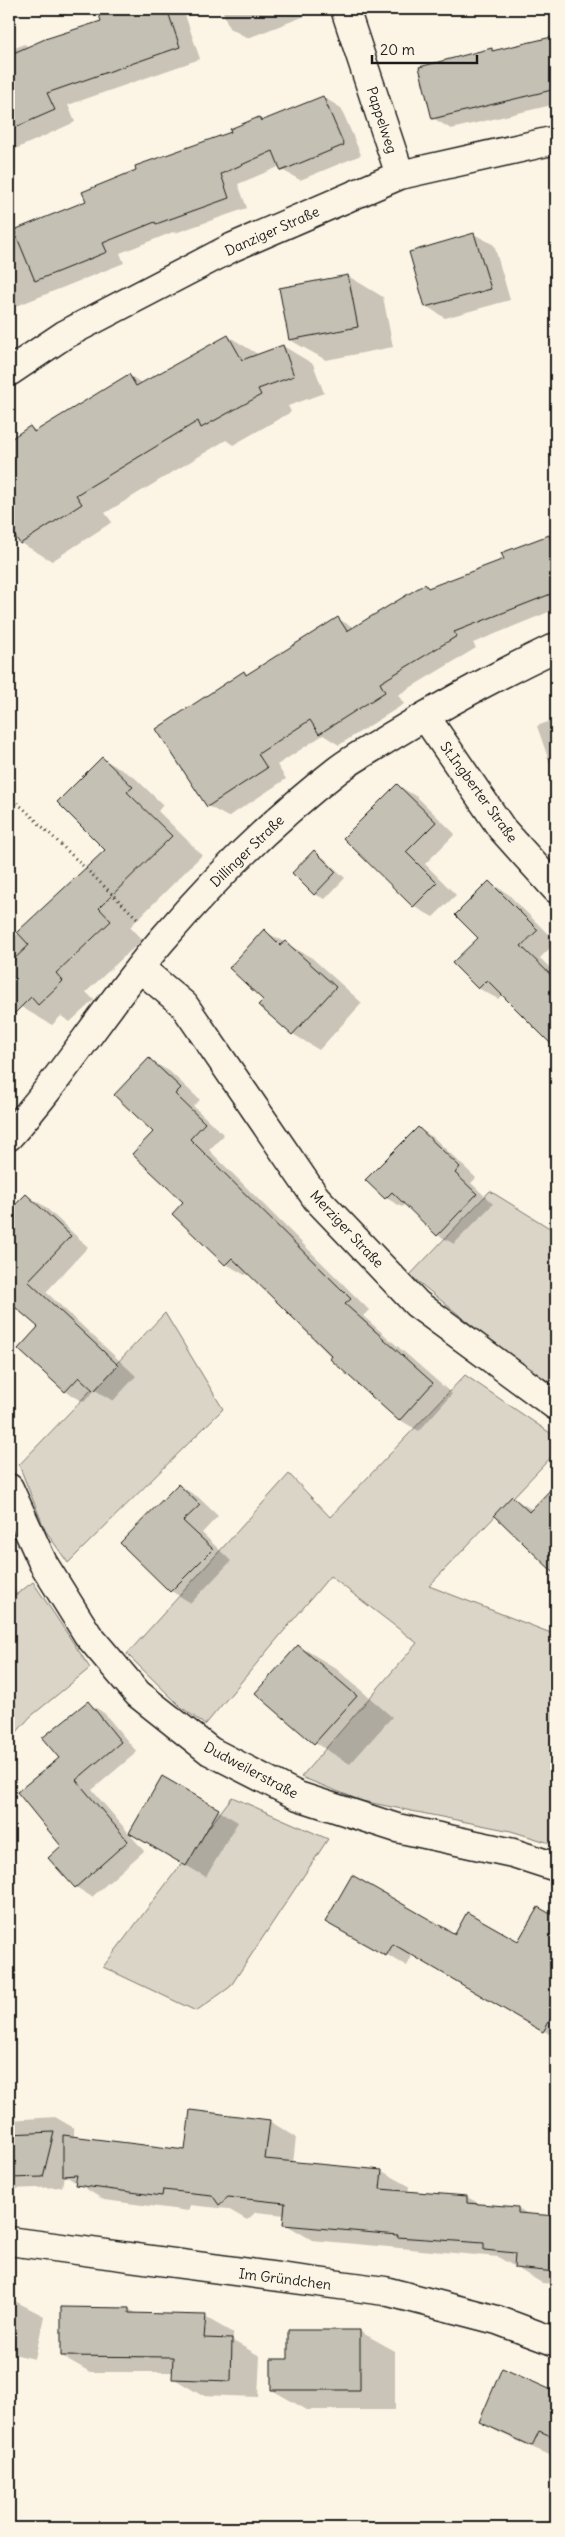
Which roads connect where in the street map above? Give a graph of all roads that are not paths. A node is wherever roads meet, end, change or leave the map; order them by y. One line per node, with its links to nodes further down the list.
1 (345, 9): 3 (street, Pappelweg)
2 (556, 140): 3 (street, Danziger Straße)
3 (400, 175): 4 (street, Danziger Straße)
4 (9, 372)
5 (556, 647): 6 (street, Dillinger Straße)
6 (425, 716): 7 (street, St.Ingberter Straße); 8 (street, Dillinger Straße)
7 (556, 889)
8 (140, 968): 9 (street, Dillinger Straße); 10 (street, Merziger Straße)
9 (9, 1136)
10 (556, 1406)
11 (9, 1488): 12 (street, Dudweilerstraße)
12 (556, 1867)
13 (9, 2241): 14 (street, Im Gründchen)
14 (556, 2342)

